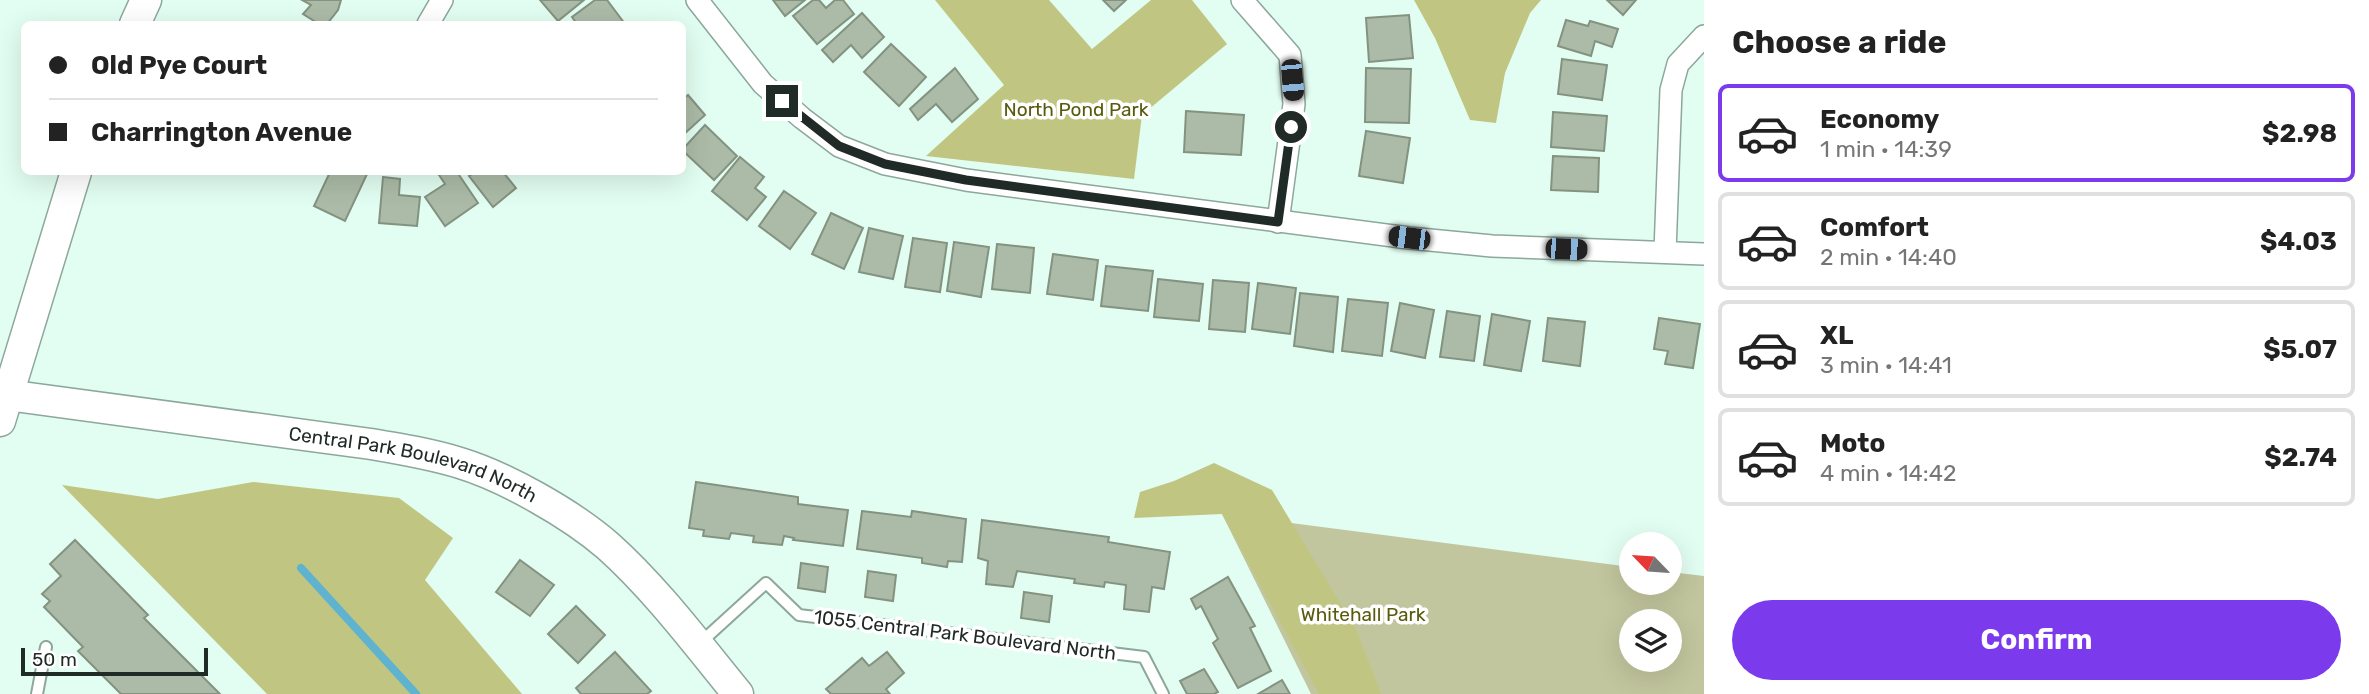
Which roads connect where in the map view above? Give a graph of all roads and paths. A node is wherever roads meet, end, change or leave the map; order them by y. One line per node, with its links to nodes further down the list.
1 (146, 0): 5 (street)
2 (442, 0): 6 (street)
3 (697, 0): 9 (street)
4 (1242, 0): 9 (street)
5 (136, 21)
6 (430, 21)
7 (1704, 36): 10 (street)
8 (75, 175): 12 (street)
9 (1278, 222): 10 (street)
10 (1665, 252): 11 (street)
11 (1704, 254)
12 (4, 408): 13 (street, Central Park Boulevard North)
13 (698, 645): 16 (street, Central Park Boulevard North); 17 (lane, 1055 Central Park Boulevard North)
14 (46, 647): 15 (lane)
15 (37, 694)
16 (738, 694)
17 (1163, 694)

